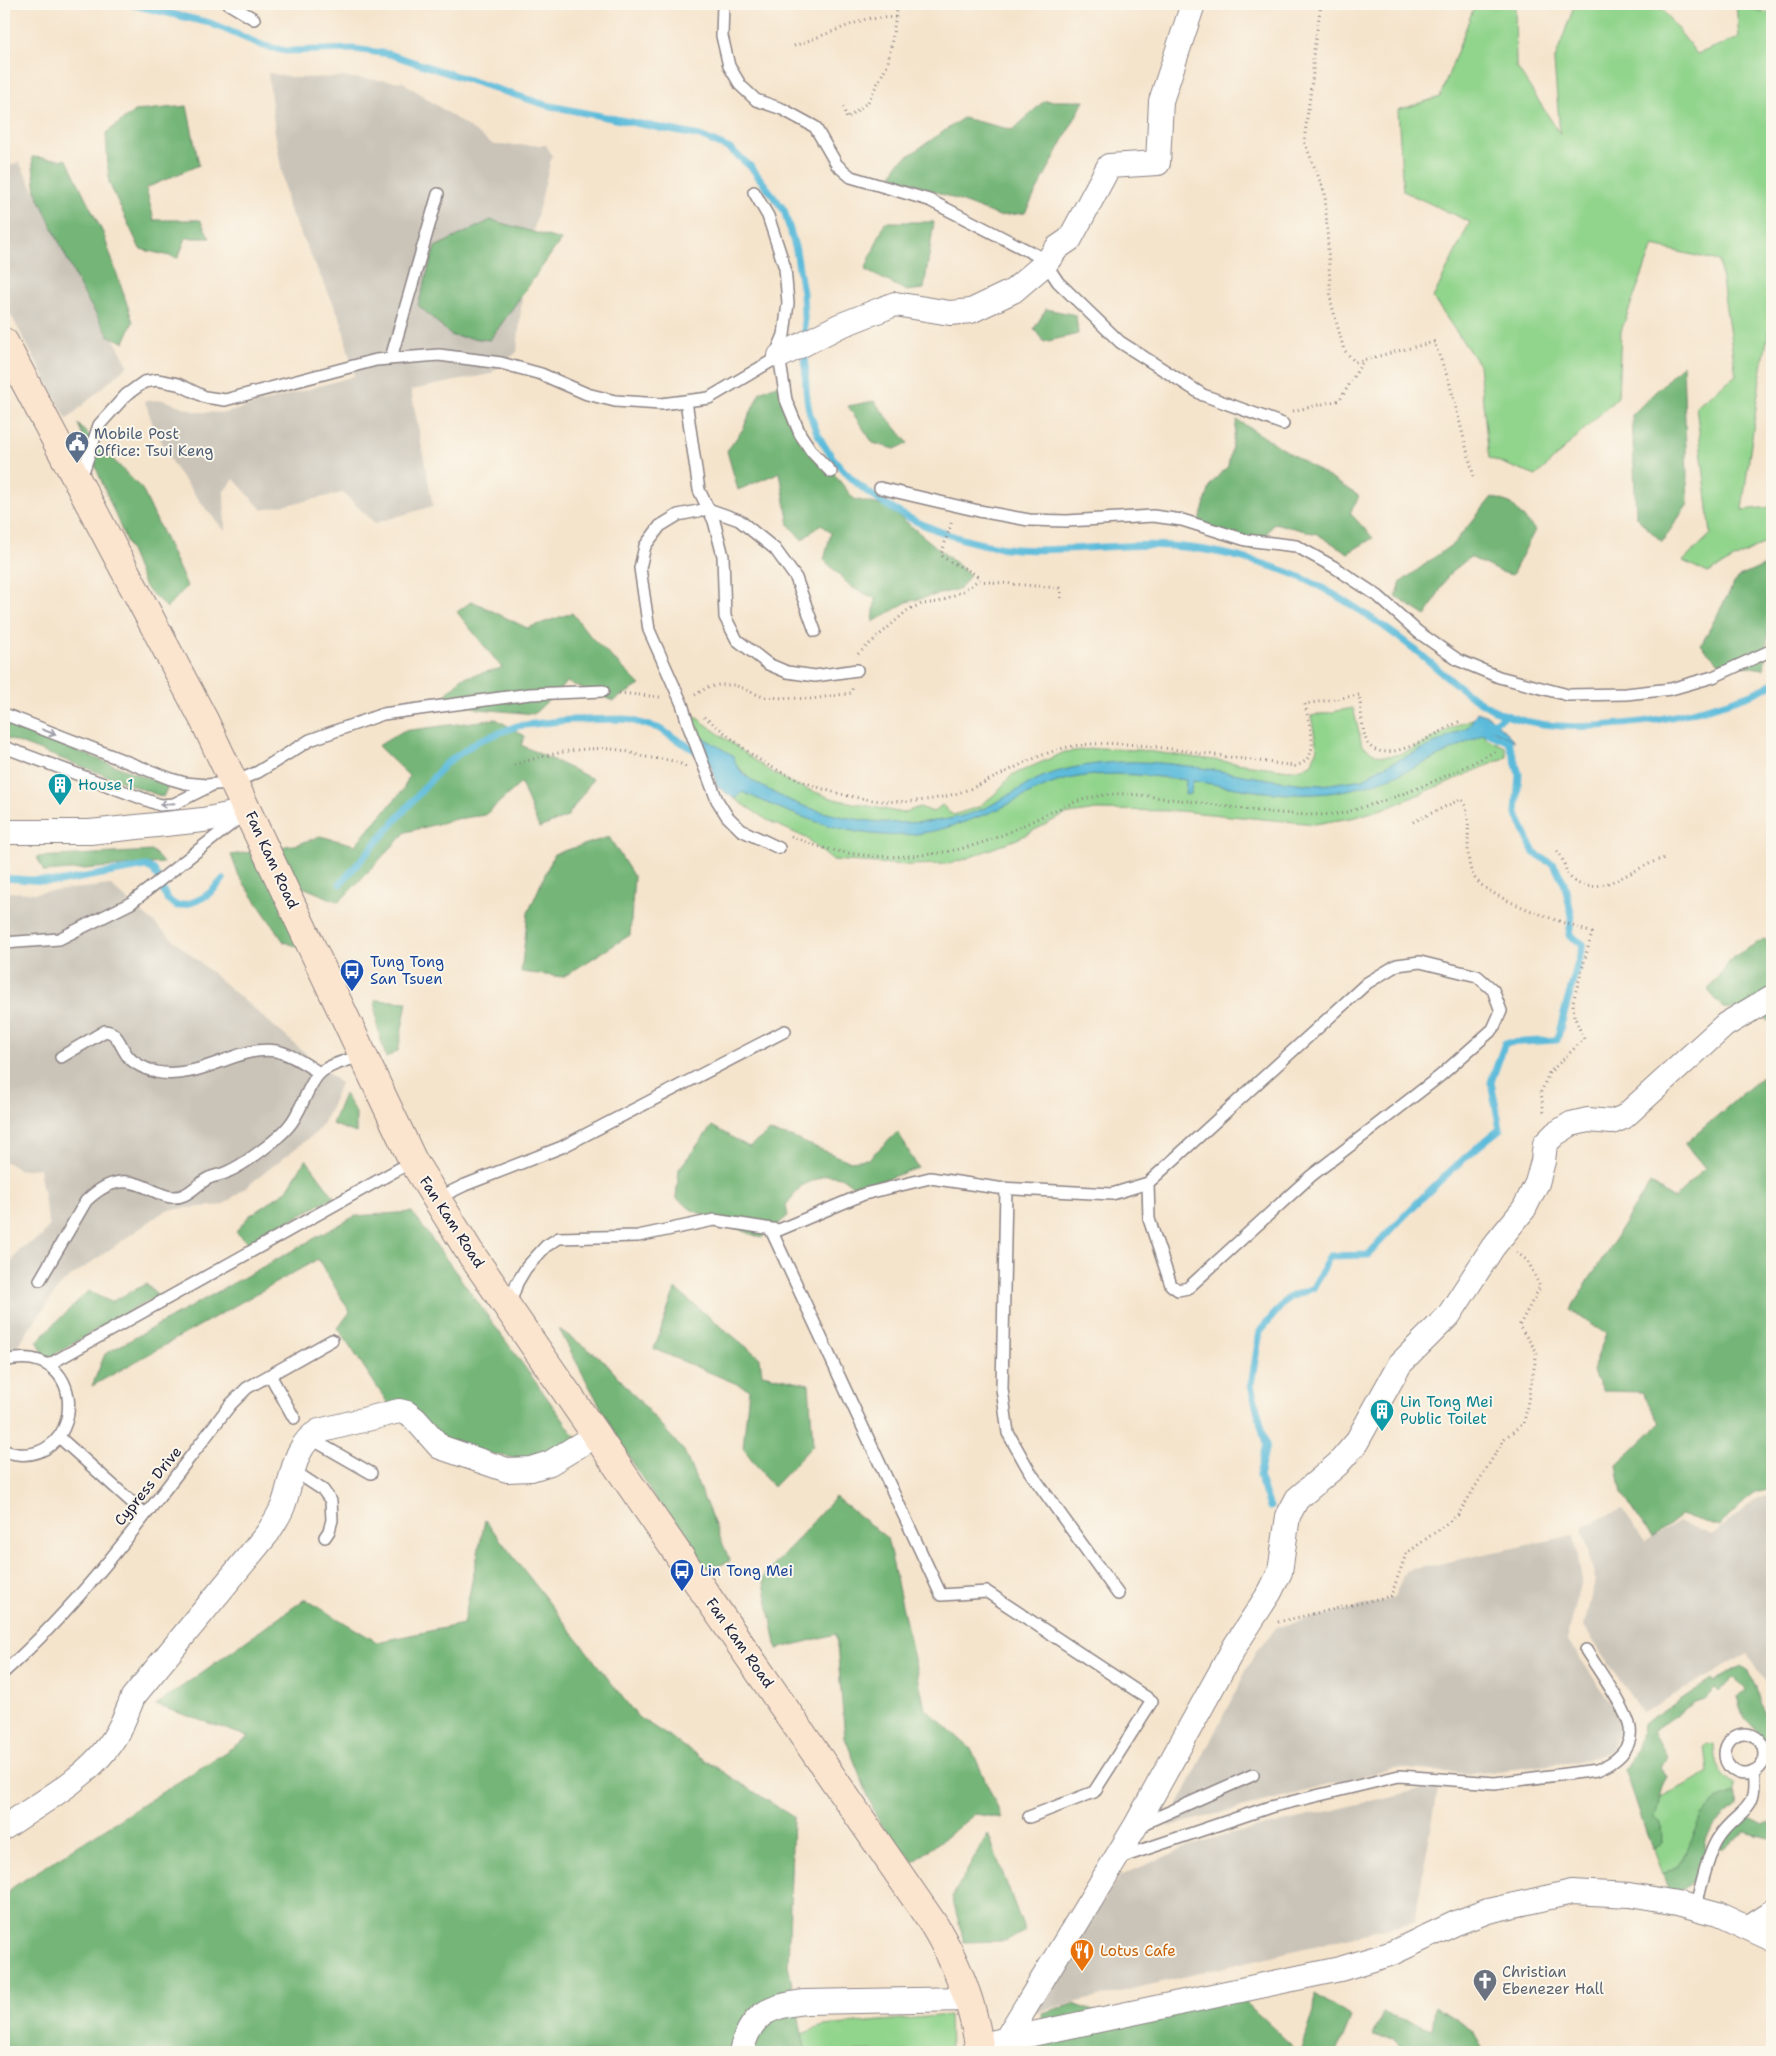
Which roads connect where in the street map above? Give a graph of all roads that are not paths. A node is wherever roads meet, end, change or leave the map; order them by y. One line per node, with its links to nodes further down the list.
1 (228, 4): 4 (lane)
2 (723, 4): 7 (lane)
3 (1194, 4): 7 (street)
4 (254, 19)
5 (754, 192): 9 (lane)
6 (438, 194): 10 (lane)
7 (1046, 263): 9 (street); 12 (lane)
8 (4, 342): 14 (main road, Fan Kam Road)
9 (783, 354): 11 (lane); 13 (lane)
10 (391, 358): 11 (lane); 14 (lane)
11 (686, 401): 16 (lane)
12 (1283, 420)
13 (831, 472)
14 (80, 486): 23 (main road, Fan Kam Road)
15 (880, 488): 18 (lane)
16 (708, 509): 17 (lane); 19 (lane); 26 (lane)
17 (815, 631)
18 (1772, 650)
19 (857, 670)
20 (603, 691): 23 (lane)
21 (4, 714): 23 (lane, one-way to 23)
22 (4, 747): 23 (lane, one-way to 22)
23 (223, 784): 24 (main road, Fan Kam Road)
24 (248, 811): 25 (street); 27 (lane); 30 (main road, Fan Kam Road)
25 (4, 832)
26 (779, 848)
27 (4, 944)
28 (1772, 997): 59 (street)
29 (786, 1031): 36 (lane)
30 (364, 1055): 32 (lane); 33 (main road, Fan Kam Road)
31 (61, 1057): 32 (lane)
32 (320, 1073): 38 (lane)
33 (413, 1161): 36 (main road, Fan Kam Road); 42 (lane)
34 (1148, 1183): 34 (lane); 35 (lane)
35 (1006, 1189): 37 (lane); 53 (lane)
36 (435, 1200): 39 (main road, Fan Kam Road)
37 (771, 1230): 39 (lane); 58 (lane)
38 (40, 1280)
39 (509, 1308): 45 (main road, Fan Kam Road)
40 (332, 1340): 43 (lane, Cypress Drive)
41 (4, 1361): 42 (lane)
42 (48, 1365): 46 (lane)
43 (270, 1375): 44 (lane); 51 (lane, Cypress Drive)
44 (294, 1418)
45 (596, 1435): 47 (street); 66 (main road, Fan Kam Road)
46 (59, 1437): 48 (lane); 51 (lane)
47 (308, 1437): 49 (street); 50 (lane)
48 (4, 1451)
49 (294, 1471): 52 (lane); 60 (street)
50 (371, 1473)
51 (145, 1514): 55 (lane, Cypress Drive)
52 (325, 1537)
53 (1118, 1594)
54 (1586, 1650): 61 (lane)
55 (4, 1672)
56 (1753, 1772): 62 (lane)
57 (1253, 1775): 59 (lane)
58 (1029, 1817)
59 (1135, 1827): 61 (street)
60 (4, 1828)
61 (1114, 1860): 67 (street)
62 (1695, 1908): 64 (street); 67 (street)
63 (1772, 1912): 64 (street)
64 (1749, 1927): 65 (street)
65 (1772, 1939)
66 (968, 1999): 67 (main road, Fan Kam Road); 68 (street)
67 (988, 2046)
68 (740, 2052)

